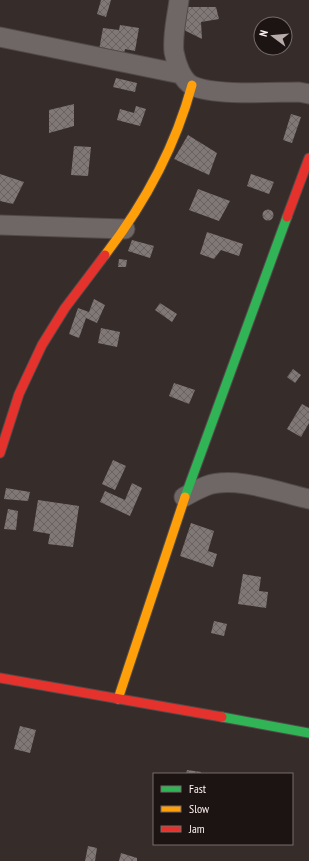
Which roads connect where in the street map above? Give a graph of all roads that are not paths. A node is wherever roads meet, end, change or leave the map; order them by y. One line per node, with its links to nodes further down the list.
1 (179, 0): 3 (street)
2 (0, 37): 3 (street)
3 (186, 80): 4 (street); 7 (street)
4 (309, 94)
5 (309, 158): 9 (street)
6 (0, 225): 7 (street)
7 (125, 229): 8 (street)
8 (0, 449)
9 (184, 497): 10 (street); 12 (street)
10 (309, 499)
11 (0, 678): 12 (street)
12 (118, 699): 13 (street)
13 (309, 733)

